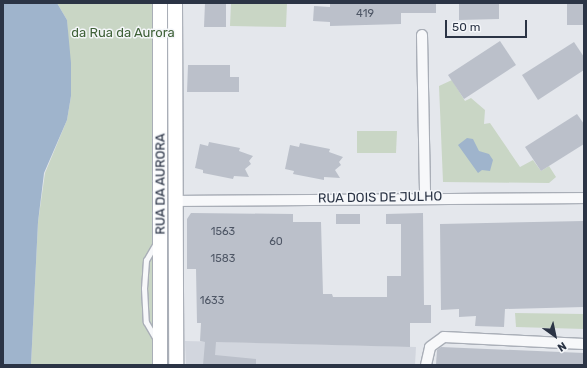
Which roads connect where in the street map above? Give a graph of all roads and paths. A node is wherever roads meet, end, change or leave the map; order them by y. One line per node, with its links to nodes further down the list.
1 (160, 3): 8 (main road, RUA DA AURORA)
2 (175, 3): 6 (main road, RUA DA AURORA)
3 (422, 35): 4 (street)
4 (425, 198): 5 (street, RUA DOIS DE JULHO); 6 (street, RUA DOIS DE JULHO)
5 (584, 198)
6 (176, 201): 9 (main road, RUA DA AURORA)
7 (584, 344): 10 (street)
8 (160, 365)
9 (176, 365)
10 (426, 365)

